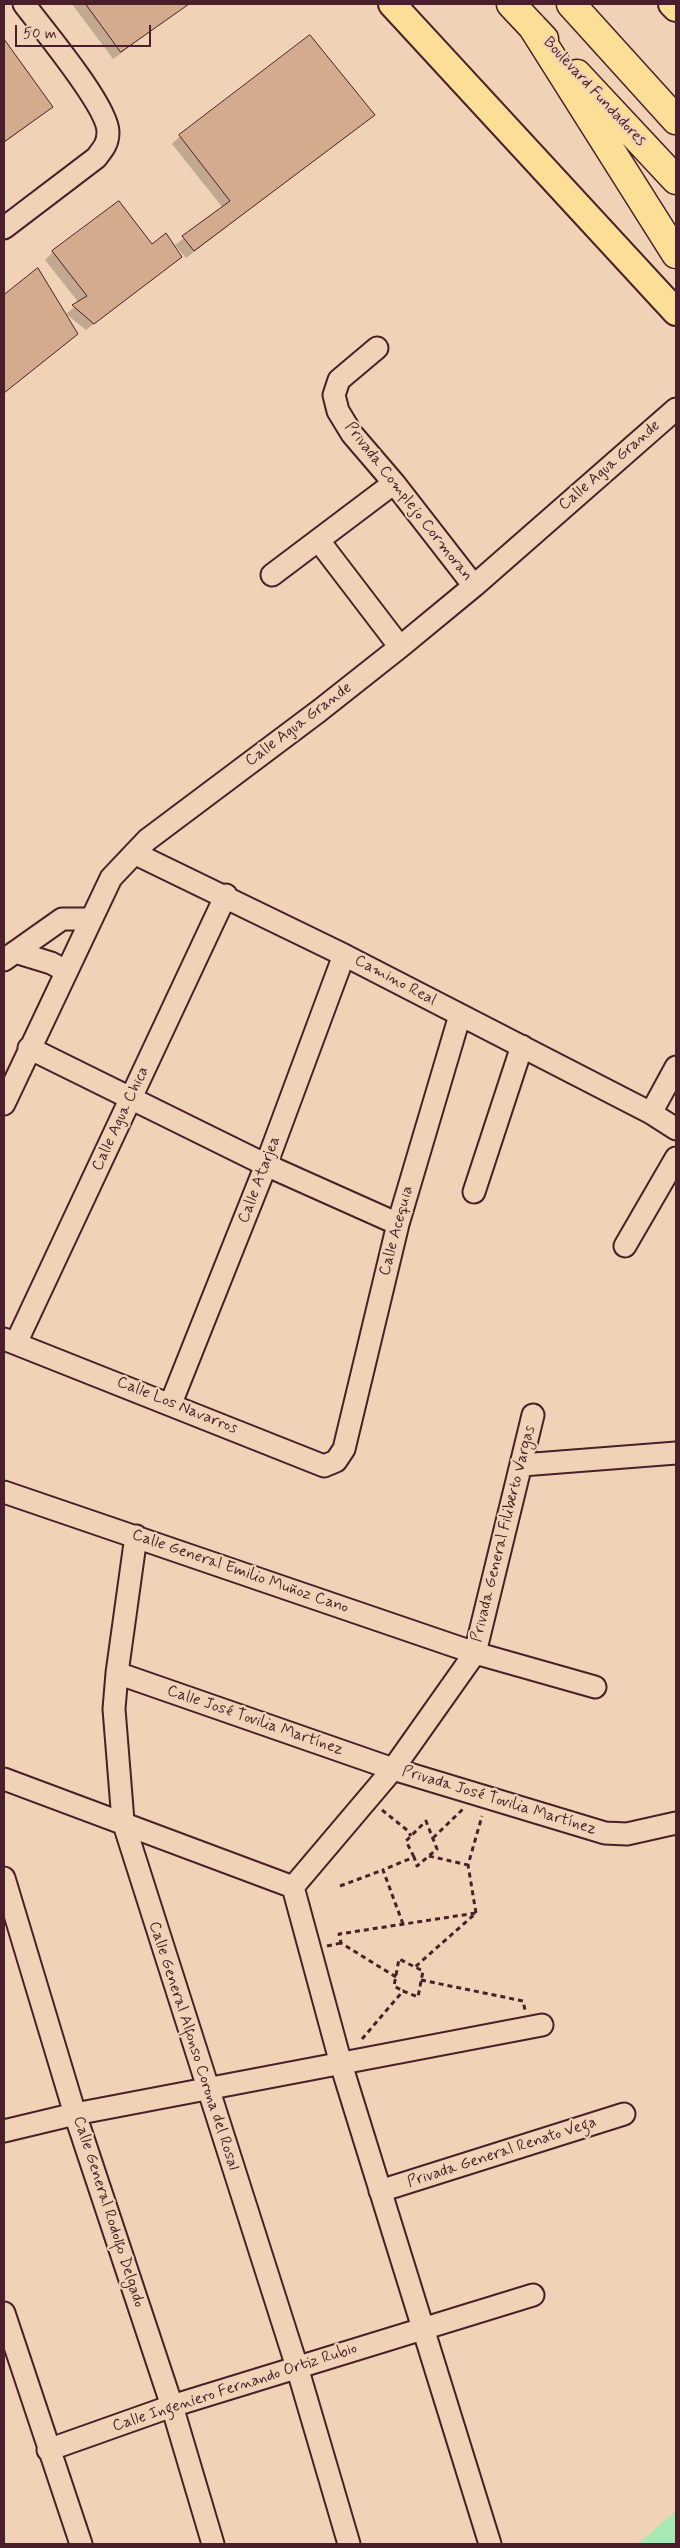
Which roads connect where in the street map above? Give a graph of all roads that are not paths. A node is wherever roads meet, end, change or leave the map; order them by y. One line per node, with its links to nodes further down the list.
1 (24, 4): 12 (street)
2 (392, 4): 14 (main road)
3 (511, 4): 7 (highway, Boulevard Fundadores)
4 (571, 4): 8 (highway)
5 (672, 4): 6 (main road)
6 (676, 8)
7 (532, 26): 11 (highway, Boulevard Fundadores); 13 (highway)
8 (643, 84): 9 (highway); 10 (highway)
9 (676, 111)
10 (676, 120)
11 (676, 180)
12 (4, 228)
13 (676, 254)
14 (676, 312)
15 (377, 348): 17 (street, Privada Complejo Cormoran)
16 (676, 408): 20 (street, Calle Agua Grande)
17 (394, 483): 18 (street); 20 (street, Privada Complejo Cormoran)
18 (319, 541): 19 (street); 21 (street)
19 (272, 575)
20 (474, 586): 21 (street, Calle Agua Grande)
21 (400, 647): 22 (street, Calle Agua Grande)
22 (136, 854): 23 (street, Camino Real); 24 (street, Calle Agua Grande)
23 (226, 896): 25 (street, Camino Real); 32 (street, Calle Agua Chica)
24 (91, 919): 26 (street); 27 (street, Calle Agua Grande)
25 (344, 954): 28 (street, Camino Real); 37 (street, Calle Atarjea)
26 (9, 956): 27 (street)
27 (66, 971): 30 (street, Calle Agua Grande)
28 (460, 1015): 29 (street, Camino Real); 39 (street, Calle Acequia)
29 (522, 1046): 34 (street, Camino Real); 38 (street)
30 (29, 1048): 32 (street); 33 (street, Calle Agua Grande)
31 (676, 1067): 34 (street)
32 (130, 1099): 37 (street); 41 (street, Calle Agua Chica)
33 (4, 1104)
34 (651, 1113): 35 (street, Camino Real)
35 (676, 1129)
36 (676, 1158): 40 (street)
37 (266, 1165): 39 (street); 42 (street, Calle Atarjea)
38 (474, 1192)
39 (398, 1224): 44 (street, Calle Acequia)
40 (625, 1246)
41 (10, 1341): 42 (street, Calle Los Navarros)
42 (171, 1403): 44 (street, Calle Los Navarros)
43 (533, 1415): 46 (street, Privada General Filiberto Vargas)
44 (344, 1450)
45 (676, 1453): 46 (street)
46 (522, 1465): 49 (street, Privada General Filiberto Vargas)
47 (4, 1493): 48 (street, Calle General Emilio Muñoz Cano)
48 (136, 1536): 49 (street, Calle General Emilio Muñoz Cano); 50 (street, Calle General Alfonso Corona del Rosal)
49 (475, 1653): 51 (street, Calle General Emilio Muñoz Cano); 52 (street)
50 (116, 1672): 52 (street, Calle José Tovilia Martínez); 54 (street, Calle General Alfonso Corona del Rosal)
51 (596, 1688)
52 (393, 1769): 55 (street, Privada José Tovilia Martínez); 57 (street)
53 (4, 1779): 54 (street)
54 (122, 1821): 57 (street); 60 (street, Calle General Alfonso Corona del Rosal)
55 (676, 1823)
56 (4, 1878): 61 (street, Calle General Rodolfo Delgado)
57 (293, 1887): 59 (street)
58 (536, 2026): 59 (street)
59 (341, 2064): 60 (street); 64 (street)
60 (206, 2089): 61 (street); 69 (street, Calle General Alfonso Corona del Rosal)
61 (75, 2114): 63 (street); 70 (street, Calle General Rodolfo Delgado)
62 (624, 2114): 64 (street, Privada General Renato Vega)
63 (4, 2131)
64 (380, 2191): 67 (street)
65 (532, 2295): 67 (street, Calle Ingeniero Fernando Ortiz Rubio)
66 (4, 2313): 68 (street)
67 (423, 2330): 69 (street, Calle Ingeniero Fernando Ortiz Rubio); 75 (street)
68 (9, 2343): 71 (street)
69 (296, 2368): 70 (street, Calle Ingeniero Fernando Ortiz Rubio); 74 (street, Calle General Alfonso Corona del Rosal)
70 (172, 2406): 71 (street, Calle Ingeniero Fernando Ortiz Rubio); 73 (street, Calle General Rodolfo Delgado)
71 (48, 2450): 72 (street)
72 (81, 2544)
73 (213, 2544)
74 (349, 2544)
75 (490, 2544)

